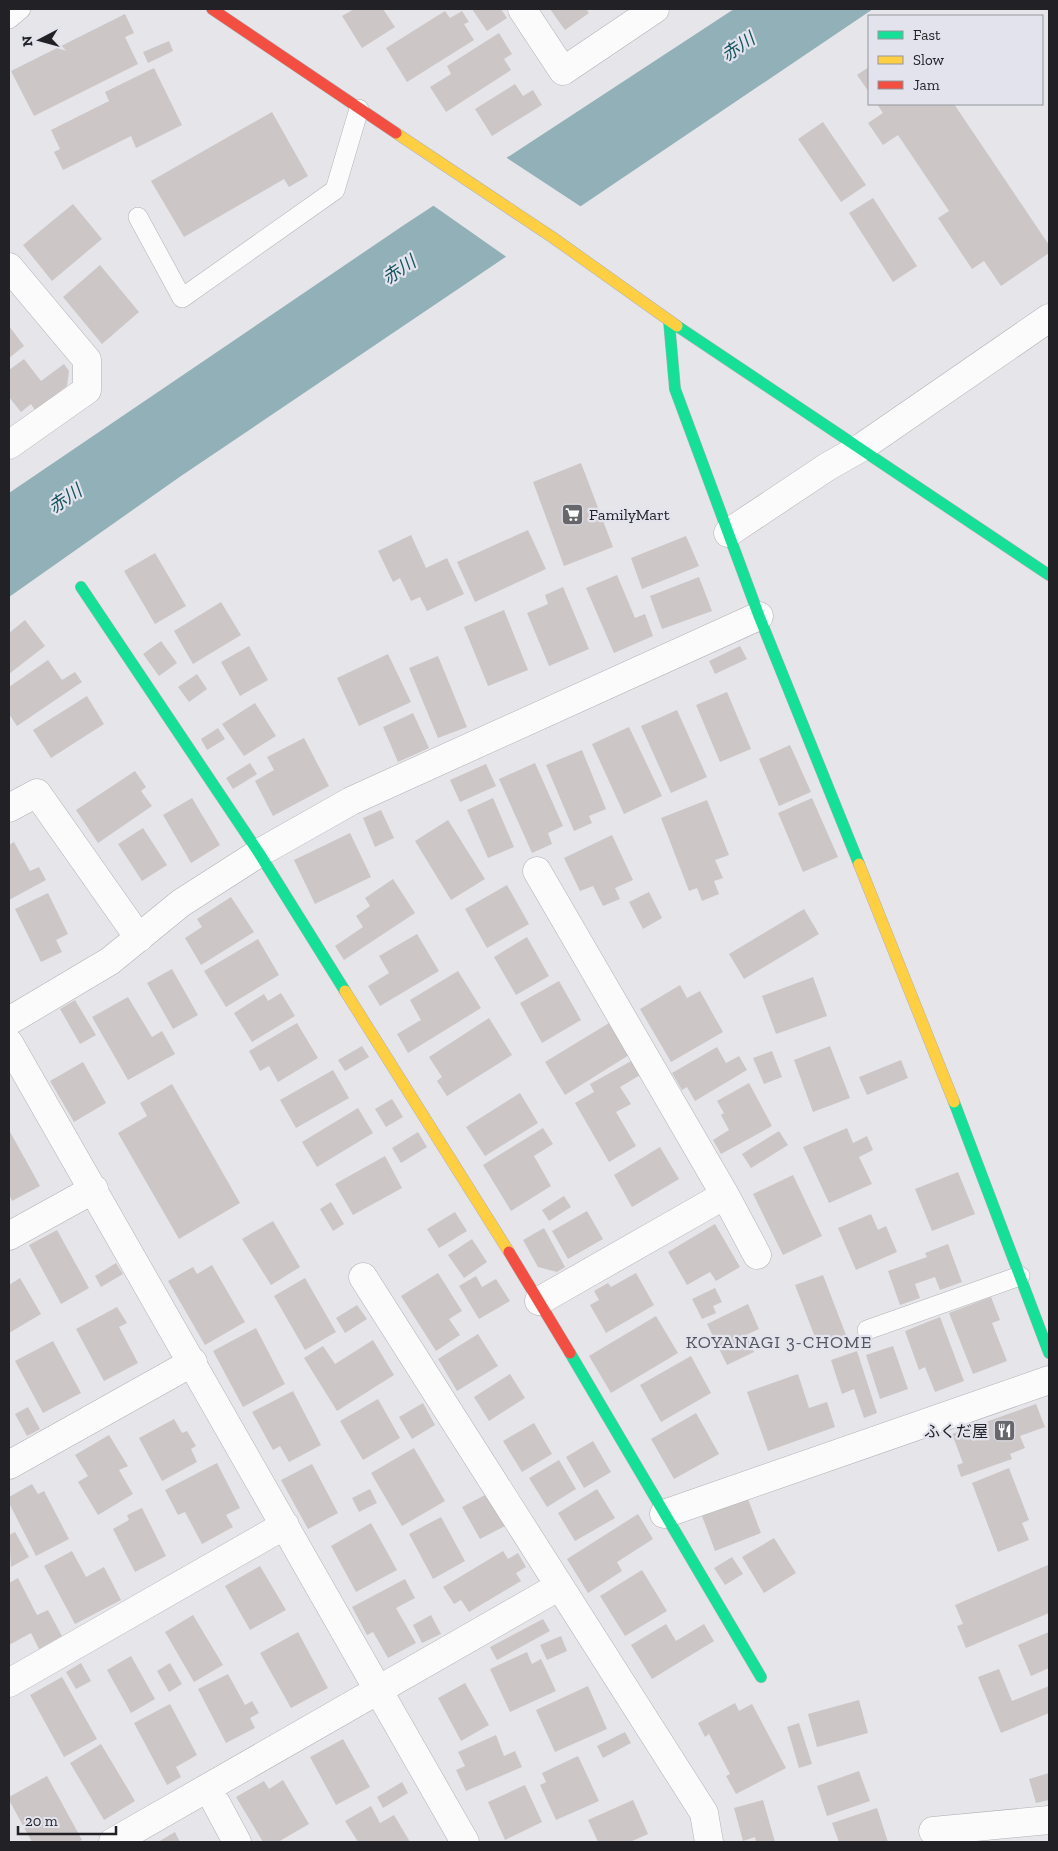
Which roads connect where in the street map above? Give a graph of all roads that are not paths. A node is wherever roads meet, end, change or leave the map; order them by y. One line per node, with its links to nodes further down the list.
1 (21, 9): 5 (lane)
2 (212, 9): 6 (street)
3 (522, 9): 4 (street)
4 (655, 9)
5 (9, 19)
6 (359, 109): 7 (lane); 10 (street)
7 (138, 217)
8 (9, 268): 11 (street)
9 (1049, 318): 12 (street)
10 (669, 321): 12 (street); 13 (street)
11 (9, 445)
12 (862, 447): 13 (street); 14 (street)
13 (728, 533): 16 (street)
14 (1049, 575)
15 (82, 587): 18 (street)
16 (759, 616): 18 (street); 27 (street)
17 (9, 808): 20 (street)
18 (259, 853): 20 (street); 29 (street)
19 (537, 871): 24 (street)
20 (138, 938): 21 (street)
21 (9, 1021)
22 (9, 1043): 23 (street)
23 (94, 1189): 25 (street); 32 (street)
24 (725, 1194): 26 (street); 29 (street)
25 (9, 1236)
26 (757, 1256)
27 (1020, 1276): 30 (lane); 31 (street)
28 (363, 1277): 37 (street)
29 (539, 1301): 35 (street)
30 (866, 1330)
31 (1049, 1353)
32 (193, 1362): 34 (street); 36 (street)
33 (1049, 1380): 35 (street)
34 (9, 1465)
35 (664, 1514): 38 (street)
36 (286, 1525): 39 (street); 40 (street)
37 (558, 1587): 40 (street); 47 (street)
38 (761, 1677)
39 (9, 1683)
40 (380, 1690): 41 (street); 46 (street)
41 (208, 1788): 44 (street); 45 (street)
42 (1049, 1820): 43 (street)
43 (933, 1831)
44 (114, 1842)
45 (237, 1842)
46 (465, 1842)
47 (709, 1842)

